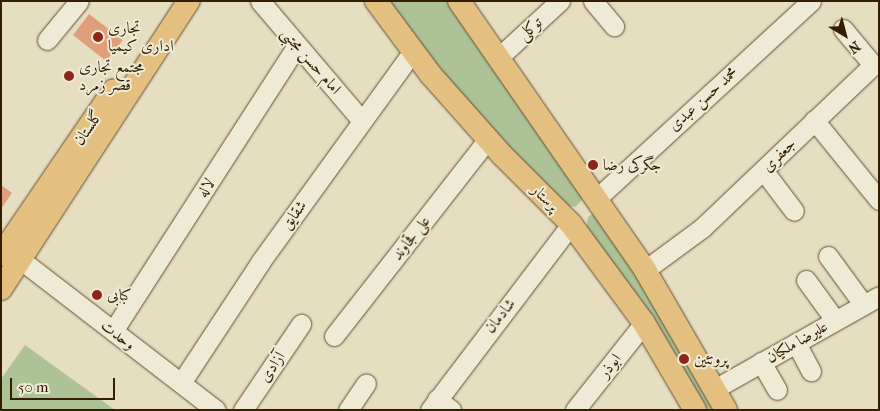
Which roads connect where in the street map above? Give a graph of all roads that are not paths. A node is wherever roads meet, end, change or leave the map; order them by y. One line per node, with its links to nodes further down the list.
1 (79, 1): 13 (street)
2 (174, 1): 27 (main road, گلستان)
3 (190, 1): 17 (main road)
4 (203, 1): 17 (main road)
5 (260, 1): 14 (street, امام حسن مجتبی)
6 (376, 1): 15 (main road, پرستار)
7 (459, 1): 16 (main road)
8 (560, 1): 16 (street, توکلی)
9 (593, 1): 11 (street)
10 (811, 1): 23 (street, محمد حسن عبدی)
11 (614, 26)
12 (843, 29): 18 (street, جعفری)
13 (48, 40)
14 (296, 44): 19 (street, امام حسن مجتبی); 35 (street, لاله)
15 (413, 51): 19 (street, شقایق); 20 (main road, پرستار)
16 (499, 58): 23 (main road)
17 (120, 108): 27 (main road, گلستان)
18 (814, 120): 21 (street, جعفری); 22 (street)
19 (362, 121): 40 (street, شقایق)
20 (488, 139): 25 (main road, پرستار); 36 (street, علی قجاوند)
21 (763, 170): 24 (street); 28 (street, جعفری)
22 (877, 193)
23 (596, 199): 28 (main road)
24 (794, 211)
25 (571, 224): 33 (main road, پرستار); 44 (street, شادمان)
26 (828, 256): 31 (street)
27 (11, 258): 30 (main road, گلستان); 35 (street, وحدت)
28 (645, 270): 42 (main road)
29 (806, 280): 32 (street)
30 (1, 289)
31 (871, 300): 32 (street, علیرضا ملکیان)
32 (836, 320): 37 (street, علیرضا ملکیان)
33 (644, 323): 48 (street, ابوذر); 49 (main road, پرستار)
34 (301, 324): 46 (street, آزادی)
35 (113, 331): 40 (street, وحدت)
36 (334, 336)
37 (796, 343): 38 (street, علیرضا ملکیان); 39 (street)
38 (761, 362): 42 (street, علیرضا ملکیان); 43 (street)
39 (811, 371)
40 (181, 383): 45 (street, وحدت)
41 (366, 383): 47 (street)
42 (716, 388): 50 (main road)
43 (777, 390)
44 (439, 406)
45 (216, 410)
46 (243, 410)
47 (348, 410)
48 (576, 410)
49 (695, 410)
50 (726, 410)

